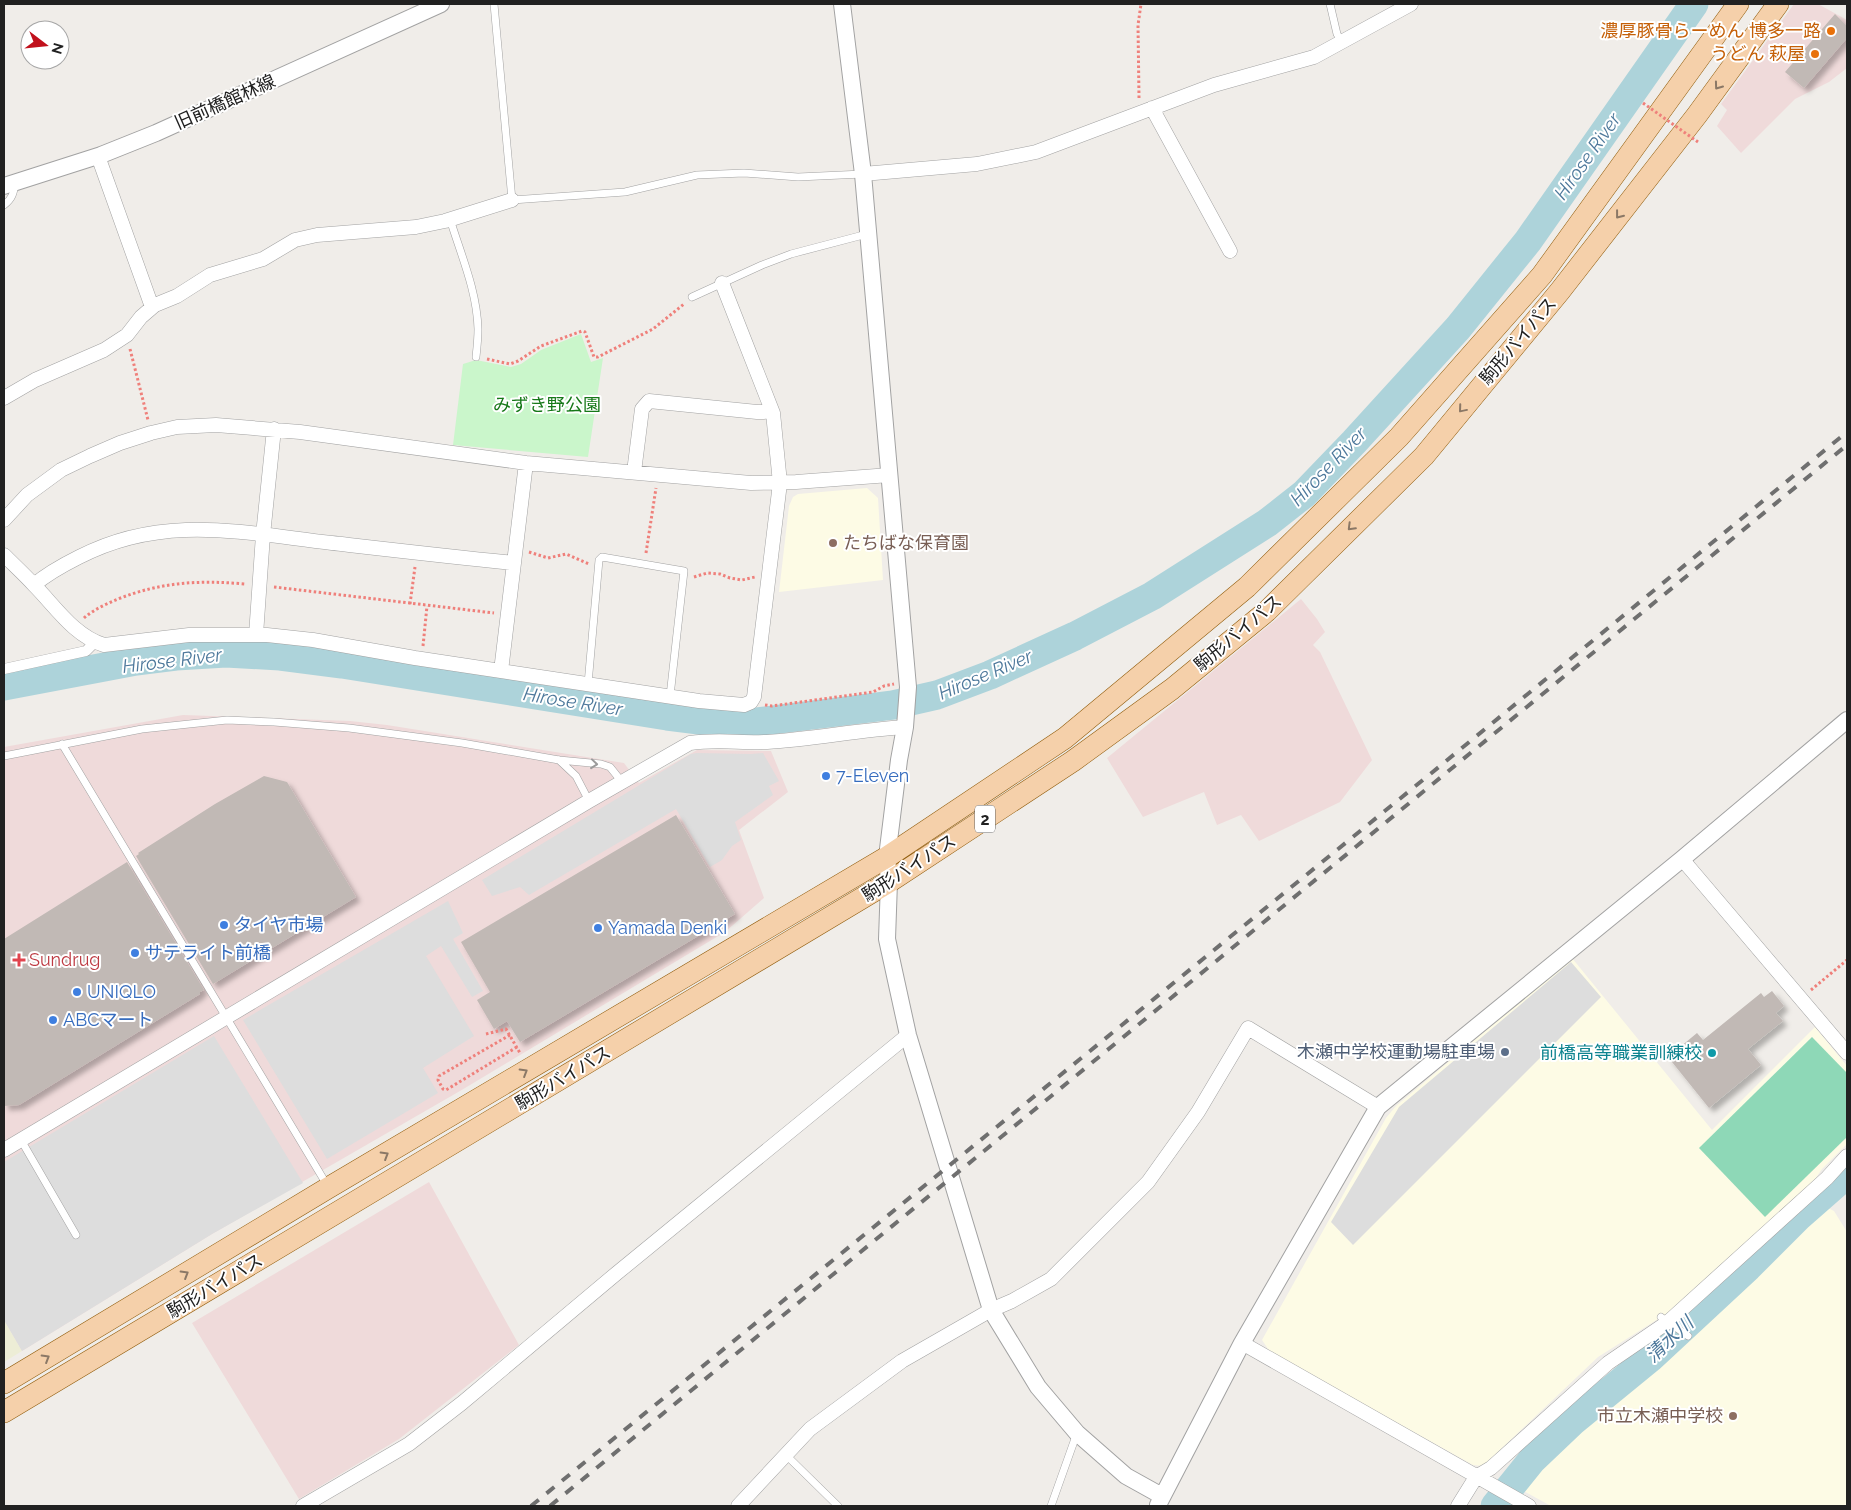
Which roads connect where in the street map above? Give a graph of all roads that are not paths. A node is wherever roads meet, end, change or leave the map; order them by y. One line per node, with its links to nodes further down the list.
1 (440, 4): 10 (street, 旧前橋館林線)
2 (494, 4): 13 (lane)
3 (842, 4): 11 (street)
4 (1330, 4): 8 (lane)
5 (1411, 4): 8 (street)
6 (1738, 4): 47 (main road, 駒形バイパス / 2)
7 (1778, 4): 49 (main road, 駒形バイパス / 2, one-way to 49)
8 (1342, 42): 9 (street)
9 (1152, 108): 11 (street); 17 (street)
10 (98, 156): 12 (street, 旧前橋館林線); 20 (street)
11 (863, 174): 13 (lane); 16 (street)
12 (9, 184): 14 (lane)
13 (512, 200): 15 (street)
14 (4, 205)
15 (450, 219): 20 (street); 21 (lane)
16 (867, 234): 18 (lane); 27 (street)
17 (1230, 251)
18 (722, 284): 19 (lane); 23 (street)
19 (692, 297)
20 (152, 307): 22 (street)
21 (476, 357)
22 (4, 398)
23 (772, 408): 26 (street); 28 (street)
24 (274, 429): 25 (street); 29 (street); 30 (street)
25 (526, 463): 26 (street); 32 (street)
26 (634, 472): 28 (street)
27 (890, 475): 28 (street); 41 (street)
28 (780, 483): 39 (street)
29 (4, 520)
30 (263, 535): 32 (street); 33 (street); 34 (street)
31 (4, 555): 33 (street)
32 (514, 563): 37 (street)
33 (34, 585): 35 (street)
34 (256, 635): 35 (street); 37 (street)
35 (95, 642): 36 (street)
36 (4, 669)
37 (502, 671): 38 (street)
38 (588, 684): 39 (street); 39 (lane)
39 (670, 696)
40 (1847, 720): 48 (street)
41 (905, 721): 45 (street); 47 (street)
42 (62, 744): 43 (lane); 44 (lane); 50 (lane)
43 (4, 756)
44 (559, 760): 45 (lane, one-way to 45); 46 (lane)
45 (622, 782): 46 (street)
46 (589, 801): 50 (street)
47 (887, 857): 49 (street); 58 (main road, 駒形バイパス / 2, one-way to 47)
48 (1682, 859): 52 (street); 53 (street)
49 (889, 882): 51 (street); 66 (main road, 駒形バイパス / 2)
50 (226, 1018): 54 (street); 58 (lane)
51 (908, 1035): 61 (street); 71 (street)
52 (1847, 1053)
53 (1378, 1107): 61 (street); 64 (street)
54 (21, 1140): 55 (street); 60 (lane)
55 (4, 1150)
56 (1847, 1156): 62 (street)
57 (361, 1182): 59 (main road)
58 (328, 1188): 59 (main road, 駒形バイパス / 2)
59 (287, 1213): 65 (main road, 駒形バイパス / 2, one-way to 59)
60 (76, 1235)
61 (992, 1310): 67 (street); 68 (street)
62 (1667, 1321): 63 (lane); 69 (street)
63 (1688, 1336)
64 (1242, 1344): 69 (street); 70 (street)
65 (4, 1383)
66 (4, 1412)
67 (1077, 1433): 70 (street); 74 (lane)
68 (786, 1455): 72 (street); 73 (lane)
69 (1476, 1477): 75 (street); 76 (street)
70 (1160, 1501)
71 (303, 1506)
72 (738, 1506)
73 (838, 1506)
74 (1051, 1506)
75 (1458, 1506)
76 (1529, 1506)

